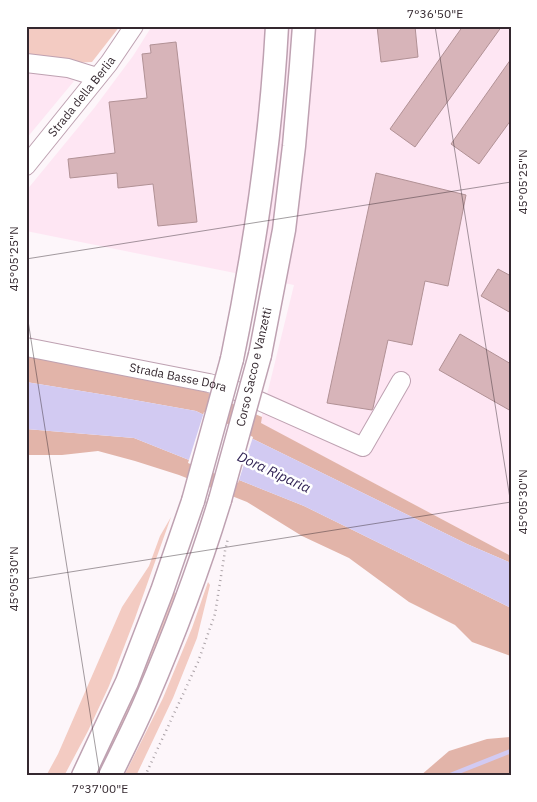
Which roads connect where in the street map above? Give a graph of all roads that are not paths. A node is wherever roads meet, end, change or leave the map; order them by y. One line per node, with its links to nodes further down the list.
1 (134, 26): 5 (street, Strada della Berlia)
2 (277, 26): 9 (main road, Corso Sacco e Vanzetti, bridge)
3 (304, 26): 10 (main road, Corso Sacco e Vanzetti, bridge)
4 (26, 63): 5 (street)
5 (97, 77): 6 (street, Strada della Berlia)
6 (26, 166)
7 (26, 347): 8 (street, Strada Basse Dora)
8 (401, 381)
9 (83, 776)
10 (110, 776)

